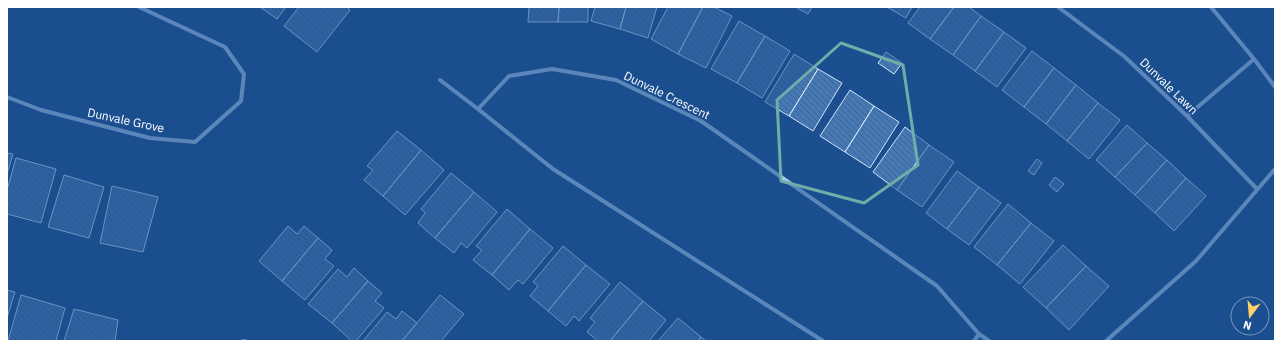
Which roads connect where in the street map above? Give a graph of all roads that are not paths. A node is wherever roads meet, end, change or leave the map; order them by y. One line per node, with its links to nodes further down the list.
1 (139, 7): 7 (street, Dunvale Grove)
2 (1058, 7): 9 (street, Dunvale Lawn)
3 (1211, 7): 4 (street)
4 (1254, 59): 6 (street); 9 (street)
5 (440, 80): 8 (street)
6 (1275, 87)
7 (7, 97)
8 (478, 109): 12 (street, Dunvale Crescent); 13 (street)
9 (1187, 116): 11 (street, Dunvale Lawn)
10 (1275, 169): 11 (street)
11 (1257, 189): 16 (street)
12 (979, 334): 14 (street); 15 (street, Dunvale Crescent)
13 (823, 341)
14 (974, 341)
15 (989, 341)
16 (1106, 341)

